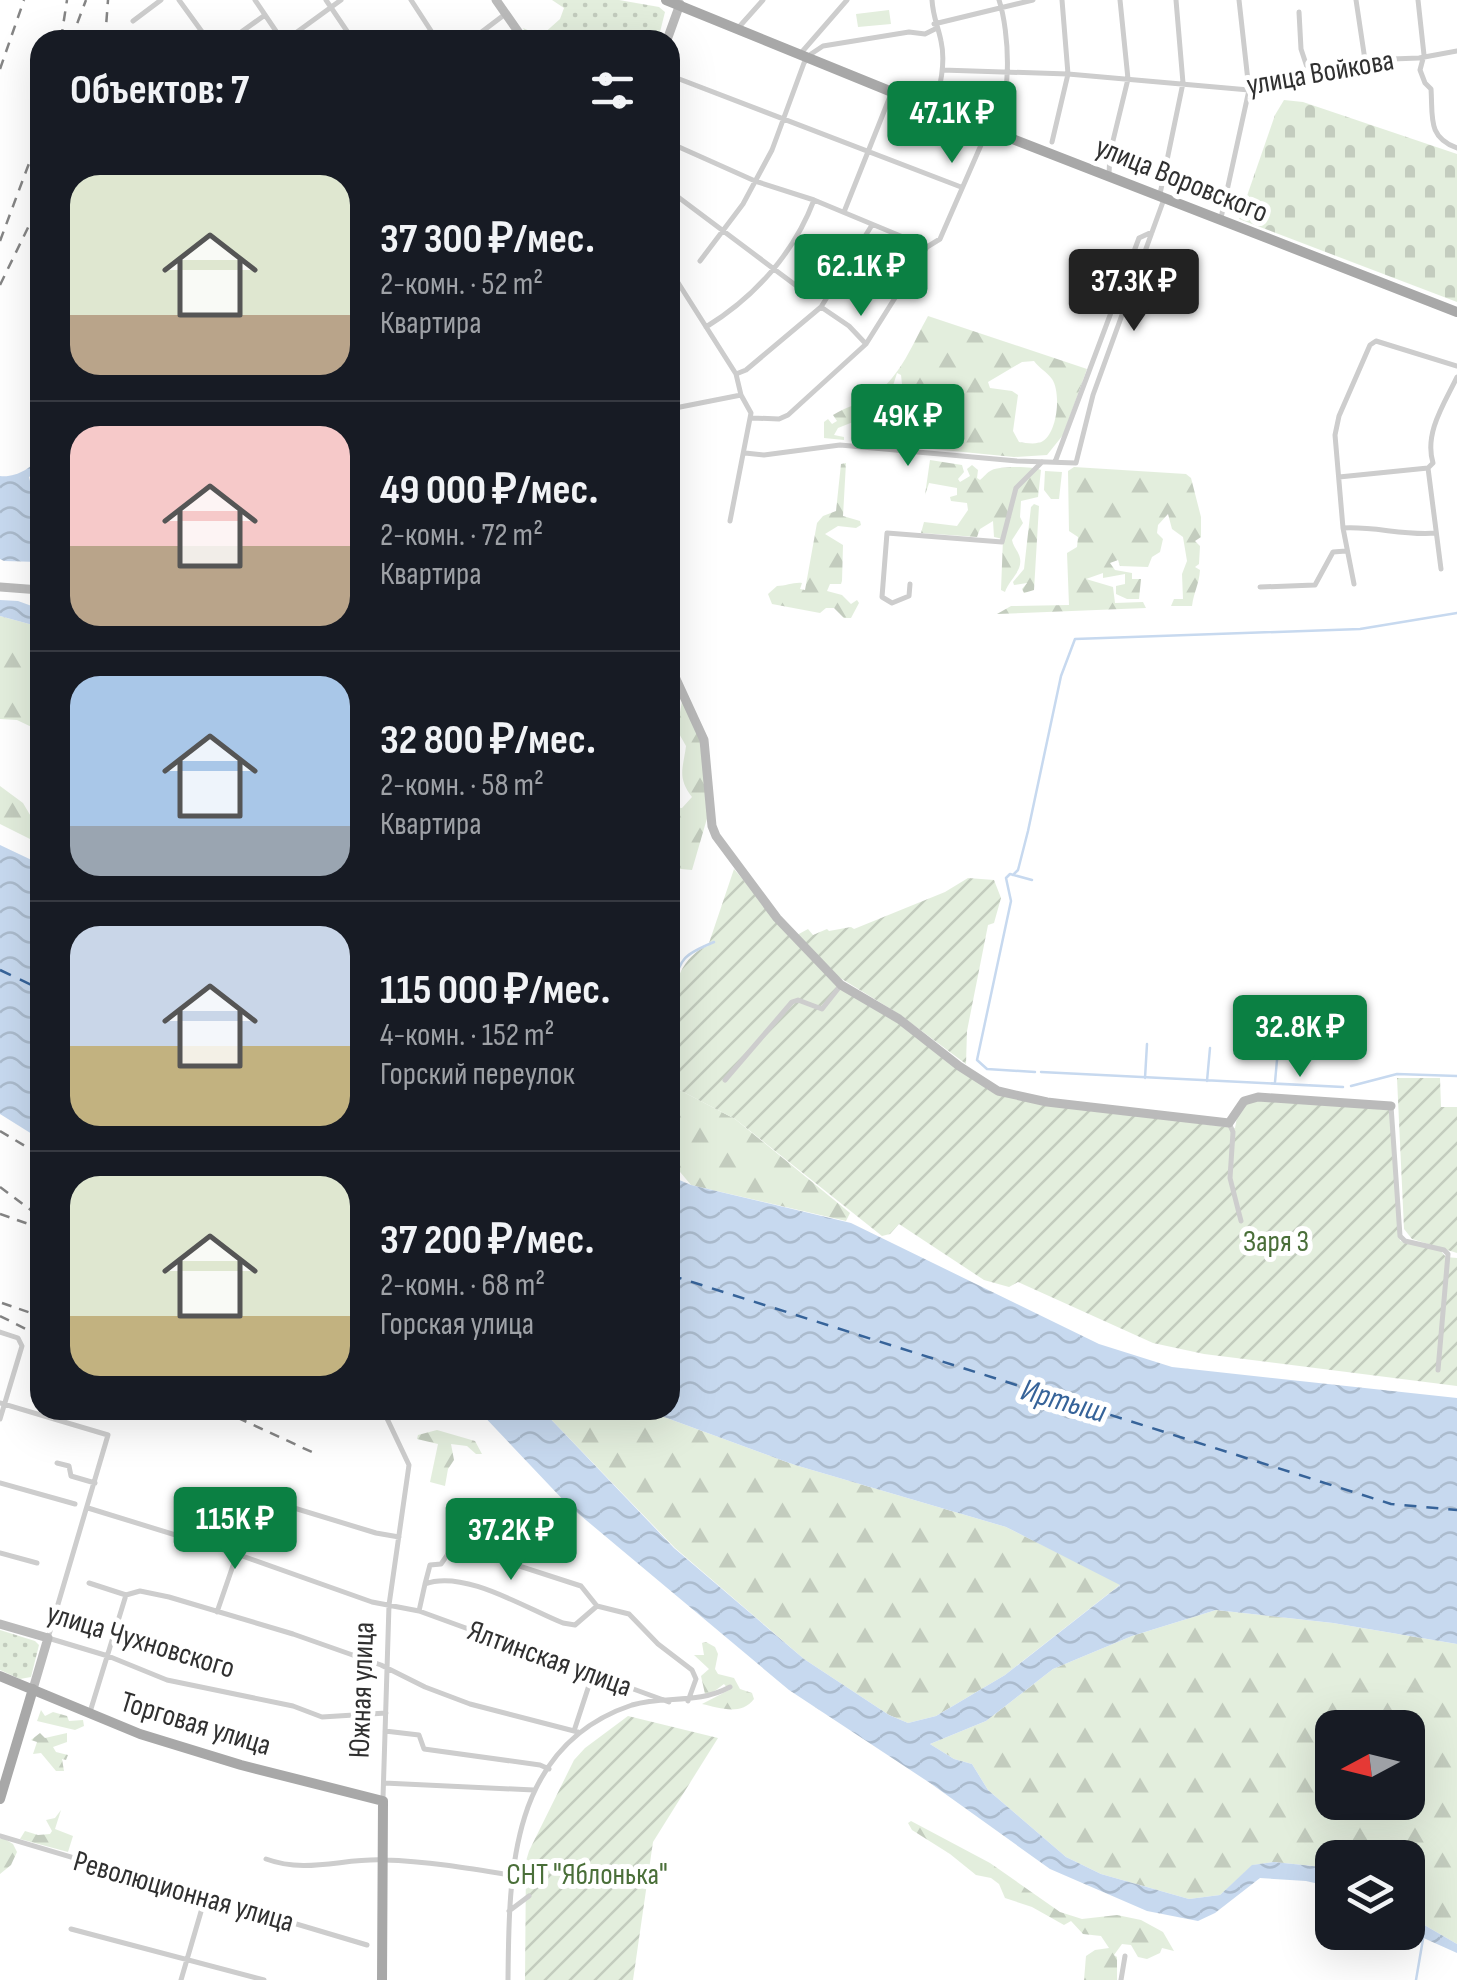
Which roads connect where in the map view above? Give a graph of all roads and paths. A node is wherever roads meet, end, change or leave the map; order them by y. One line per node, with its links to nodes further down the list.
1 (162, 0): 26 (street)
2 (179, 0): 28 (street)
3 (256, 0): 25 (street)
4 (326, 0): 21 (street)
5 (341, 0): 21 (street)
6 (412, 0): 33 (street)
7 (496, 0): 24 (street)
8 (666, 0): 20 (main road, улица Воровского)
9 (763, 0): 37 (street)
10 (847, 0): 40 (street)
11 (932, 0): 27 (street)
12 (999, 0): 22 (street)
13 (1033, 0): 22 (street)
14 (1062, 0): 46 (street)
15 (1120, 0): 49 (street)
16 (1176, 0): 50 (street)
17 (1239, 0): 51 (street)
18 (1356, 0): 42 (street)
19 (1418, 0): 39 (street)
20 (682, 2): 36 (street); 37 (main road, улица Воровского)
21 (330, 7): 31 (street); 32 (street)
22 (1002, 9): 27 (street); 45 (street)
23 (1299, 12): 47 (street)
24 (506, 14): 34 (street); 35 (street)
25 (266, 15): 29 (street); 30 (street)
26 (133, 20)
27 (935, 26): 40 (street); 44 (street)
28 (201, 30)
29 (244, 30)
30 (277, 30)
31 (298, 30)
32 (347, 30)
33 (431, 30)
34 (484, 30)
35 (517, 30)
36 (670, 30)
37 (737, 30): 40 (main road, улица Воровского)
38 (1457, 50): 39 (street, улица Войкова)
39 (1424, 54): 41 (street, улица Войкова); 43 (street)
40 (803, 56): 52 (main road, улица Воровского); 54 (street)
41 (1414, 58): 42 (street, улица Войкова); 43 (street)
42 (1365, 60): 47 (street, улица Войкова)
43 (1420, 66): 58 (street)
44 (942, 70): 45 (street, улица Войкова); 53 (street)
45 (1006, 70): 46 (street, улица Войкова); 55 (street)
46 (1068, 74): 49 (street, улица Войкова); 56 (street)
47 (1309, 74): 51 (street, улица Войкова)
48 (680, 79): 54 (street)
49 (1128, 79): 50 (street, улица Войкова); 60 (street)
50 (1183, 83): 51 (street, улица Войкова); 63 (street)
51 (1249, 90): 67 (street)
52 (892, 92): 53 (main road, улица Воровского); 59 (street)
53 (934, 108): 55 (main road, улица Воровского)
54 (783, 119): 59 (street); 61 (street)
55 (988, 129): 60 (main road, улица Воровского); 62 (street)
56 (1052, 142)
57 (680, 147): 61 (street)
58 (1457, 148)
59 (868, 153): 62 (street); 66 (street)
60 (1108, 177): 63 (main road, улица Воровского)
61 (755, 181): 65 (street); 69 (street)
62 (961, 187): 71 (street)
63 (1162, 198): 67 (main road, улица Воровского); 70 (street)
64 (680, 199): 69 (street)
65 (814, 200): 66 (street); 73 (street)
66 (844, 212): 68 (street)
67 (1220, 221): 77 (main road, улица Воровского)
68 (872, 225): 71 (street); 76 (street)
69 (722, 232): 72 (street); 73 (street)
70 (1152, 232): 88 (street); 88 (street)
71 (927, 247): 79 (street)
72 (700, 261)
73 (774, 269): 74 (street); 78 (street)
74 (798, 287)
75 (680, 291): 78 (street)
76 (820, 306): 79 (street); 81 (street)
77 (1457, 312)
78 (706, 326): 81 (street)
79 (866, 344): 85 (street)
80 (1457, 366): 90 (street)
81 (736, 374): 83 (street)
82 (1457, 377): 89 (street)
83 (740, 395): 84 (street); 85 (street)
84 (680, 408)
85 (752, 418): 86 (street)
86 (745, 454): 87 (street); 91 (street)
87 (1042, 462): 88 (street); 96 (street)
88 (1055, 462)
89 (1428, 468): 90 (street); 93 (street)
90 (1339, 477): 92 (street)
91 (730, 521)
92 (1343, 528): 93 (street); 94 (street)
93 (1436, 532): 95 (street)
94 (1347, 550): 97 (street); 99 (street)
95 (1440, 568)
96 (910, 584)
97 (1354, 584)
98 (0, 587): 100 (street)
99 (1260, 587)
100 (30, 589)
101 (680, 688): 102 (street)
102 (841, 984): 103 (street); 105 (street)
103 (726, 1080)
104 (1392, 1106): 105 (street); 107 (street)
105 (1229, 1123): 106 (street)
106 (1242, 1220)
107 (1448, 1254): 108 (street); 110 (street)
108 (1457, 1256)
109 (0, 1332): 111 (street)
110 (1438, 1370)
111 (2, 1404): 112 (street); 113 (street)
112 (30, 1412)
113 (0, 1419)
114 (57, 1420): 117 (street)
115 (388, 1420): 121 (street, Южная улица)
116 (57, 1463): 117 (street)
117 (94, 1483): 120 (street)
118 (0, 1484): 119 (street)
119 (75, 1504)
120 (88, 1508): 123 (street, Ялтинская улица); 133 (street)
121 (398, 1537): 123 (street); 128 (street, Южная улица)
122 (0, 1554): 124 (street)
123 (236, 1554): 128 (street, Ялтинская улица); 130 (street)
124 (37, 1563)
125 (88, 1583): 127 (street)
126 (425, 1584): 129 (street); 129 (street); 131 (street)
127 (126, 1595): 130 (street); 134 (street)
128 (389, 1605): 131 (street, Ялтинская улица); 135 (street, Южная улица)
129 (597, 1606): 140 (street)
130 (217, 1612): 135 (street)
131 (418, 1612): 136 (street, Ялтинская улица)
132 (0, 1624): 133 (street, улица Чухновского)
133 (48, 1638): 134 (street, улица Чухновского); 139 (street)
134 (108, 1656): 142 (street, улица Чухновского); 143 (street)
135 (387, 1670): 142 (street, Южная улица); 145 (street)
136 (593, 1673): 141 (street, Ялтинская улица); 145 (street)
137 (0, 1676): 139 (main road, Торговая улица)
138 (730, 1687): 140 (street)
139 (33, 1689): 143 (main road, Торговая улица); 149 (main road)
140 (688, 1700): 141 (street)
141 (669, 1702): 145 (street)
142 (386, 1713): 144 (street, Южная улица)
143 (89, 1714): 150 (main road, Торговая улица)
144 (385, 1731): 146 (street); 147 (street, Южная улица)
145 (576, 1732): 146 (street)
146 (549, 1769): 148 (street)
147 (384, 1782): 148 (street); 150 (street, Южная улица)
148 (534, 1790): 154 (street)
149 (0, 1799)
150 (383, 1802): 153 (main road, Южная улица)
151 (0, 1836): 156 (street, Революционная улица)
152 (266, 1859): 153 (street)
153 (383, 1860): 154 (street); 164 (main road, Южная улица)
154 (510, 1875): 157 (street)
155 (529, 1896): 157 (street)
156 (205, 1898): 159 (street, Революционная улица); 161 (street)
157 (508, 1911): 165 (street)
158 (71, 1928): 161 (street)
159 (367, 1945)
160 (1125, 1956): 166 (street)
161 (186, 1962): 162 (street); 163 (street)
162 (181, 1980)
163 (264, 1980)
164 (382, 1980)
165 (508, 1980)
166 (1121, 1980)

